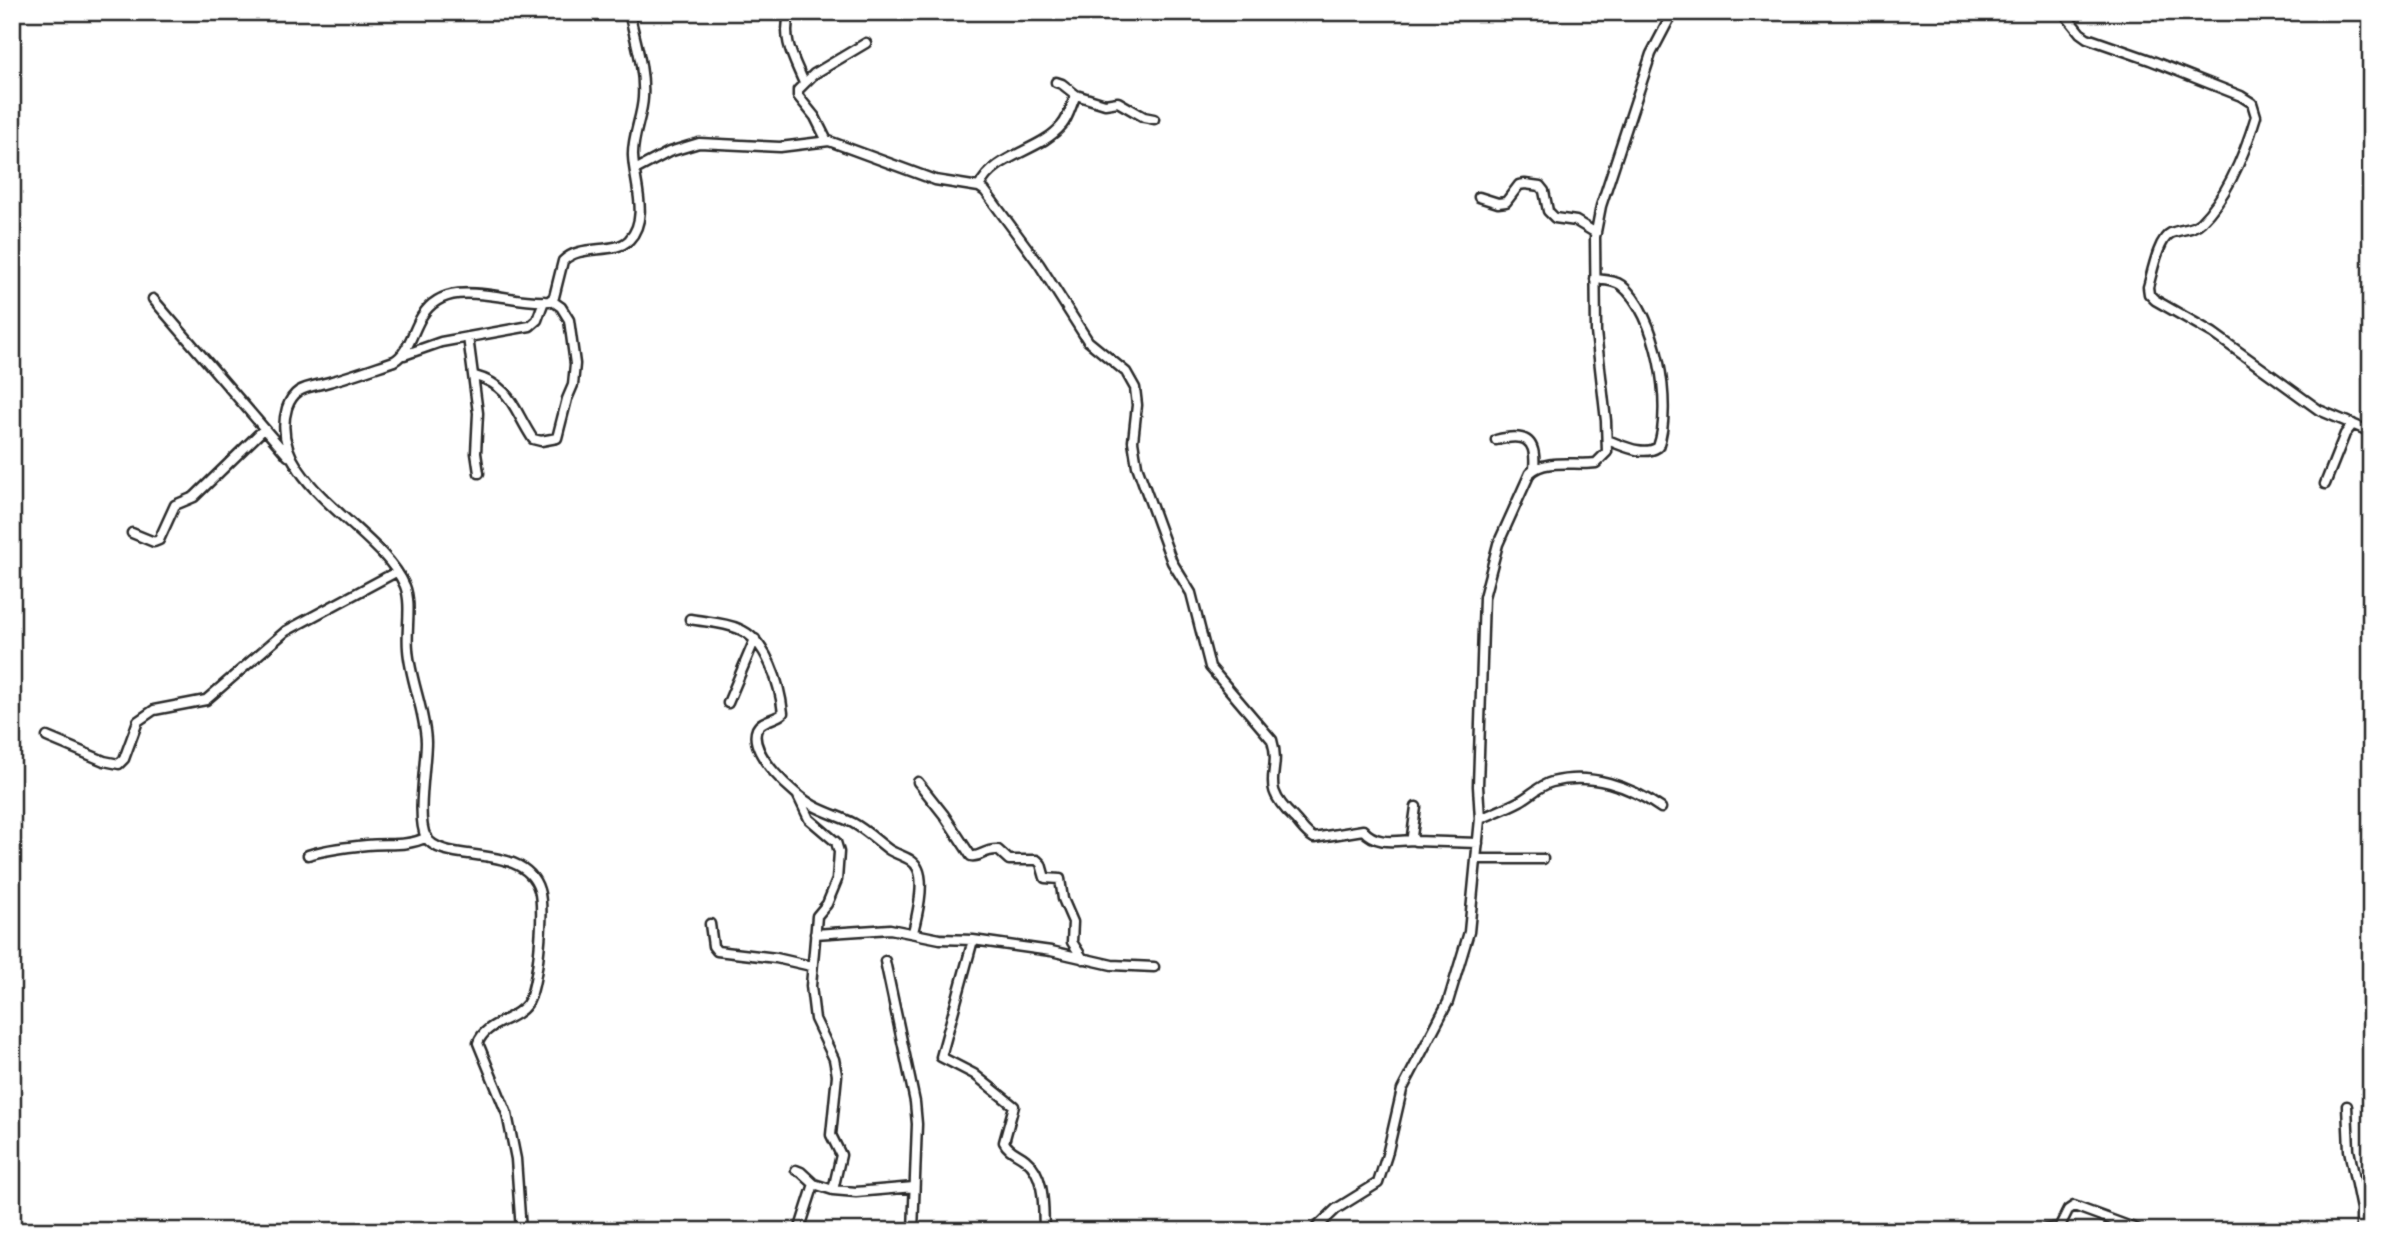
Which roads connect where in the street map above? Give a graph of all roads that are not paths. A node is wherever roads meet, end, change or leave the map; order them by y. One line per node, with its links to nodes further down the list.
1 (629, 12): 11 (street)
2 (790, 12): 7 (street)
3 (1673, 12): 14 (street)
4 (2063, 12): 21 (street)
5 (866, 43): 7 (street)
6 (1056, 82): 8 (street)
7 (804, 83): 10 (street)
8 (1076, 95): 9 (street); 12 (street)
9 (1154, 118)
10 (827, 141): 11 (street); 12 (street)
11 (635, 170): 17 (street)
12 (979, 187): 42 (street)
13 (1479, 197): 14 (street)
14 (1596, 233): 15 (street)
15 (1595, 279): 25 (street); 25 (street)
16 (153, 299): 22 (street)
17 (548, 301): 18 (street); 19 (street); 20 (street)
18 (468, 337): 19 (street); 20 (street)
19 (404, 355): 26 (street)
20 (475, 376): 28 (street)
21 (2353, 424): 23 (street); 29 (street)
22 (264, 429): 26 (street); 30 (street)
23 (2371, 432)
24 (1496, 440): 27 (street)
25 (1607, 440): 27 (street)
26 (295, 463): 31 (street)
27 (1534, 470): 40 (street)
28 (479, 473)
29 (2325, 484)
30 (132, 534)
31 (396, 572): 35 (street); 41 (street)
32 (690, 619): 33 (street)
33 (755, 639): 34 (street); 37 (street)
34 (728, 703)
35 (47, 737)
36 (918, 782): 51 (street)
37 (796, 791): 48 (street); 49 (street)
38 (1416, 807): 42 (street)
39 (1661, 808): 40 (street)
40 (1480, 818): 43 (street)
41 (427, 837): 44 (street); 61 (street)
42 (1413, 839): 43 (street)
43 (1478, 843): 45 (street)
44 (308, 855)
45 (1476, 859): 46 (street); 65 (street)
46 (1543, 859)
47 (710, 924): 53 (street)
48 (913, 932): 49 (street); 50 (street)
49 (815, 934): 53 (street)
50 (973, 940): 51 (street); 64 (street)
51 (1083, 959): 54 (street)
52 (885, 961): 58 (street)
53 (811, 966): 59 (street)
54 (1154, 967)
55 (2347, 1106): 68 (street)
56 (796, 1170): 57 (street)
57 (814, 1184): 59 (street); 62 (street)
58 (914, 1187): 59 (street); 63 (street)
59 (833, 1190)
60 (2058, 1230): 66 (street); 67 (street)
61 (521, 1231)
62 (799, 1231)
63 (913, 1231)
64 (1044, 1231)
65 (1313, 1231)
66 (2037, 1231)
67 (2142, 1231)
68 (2361, 1231)

